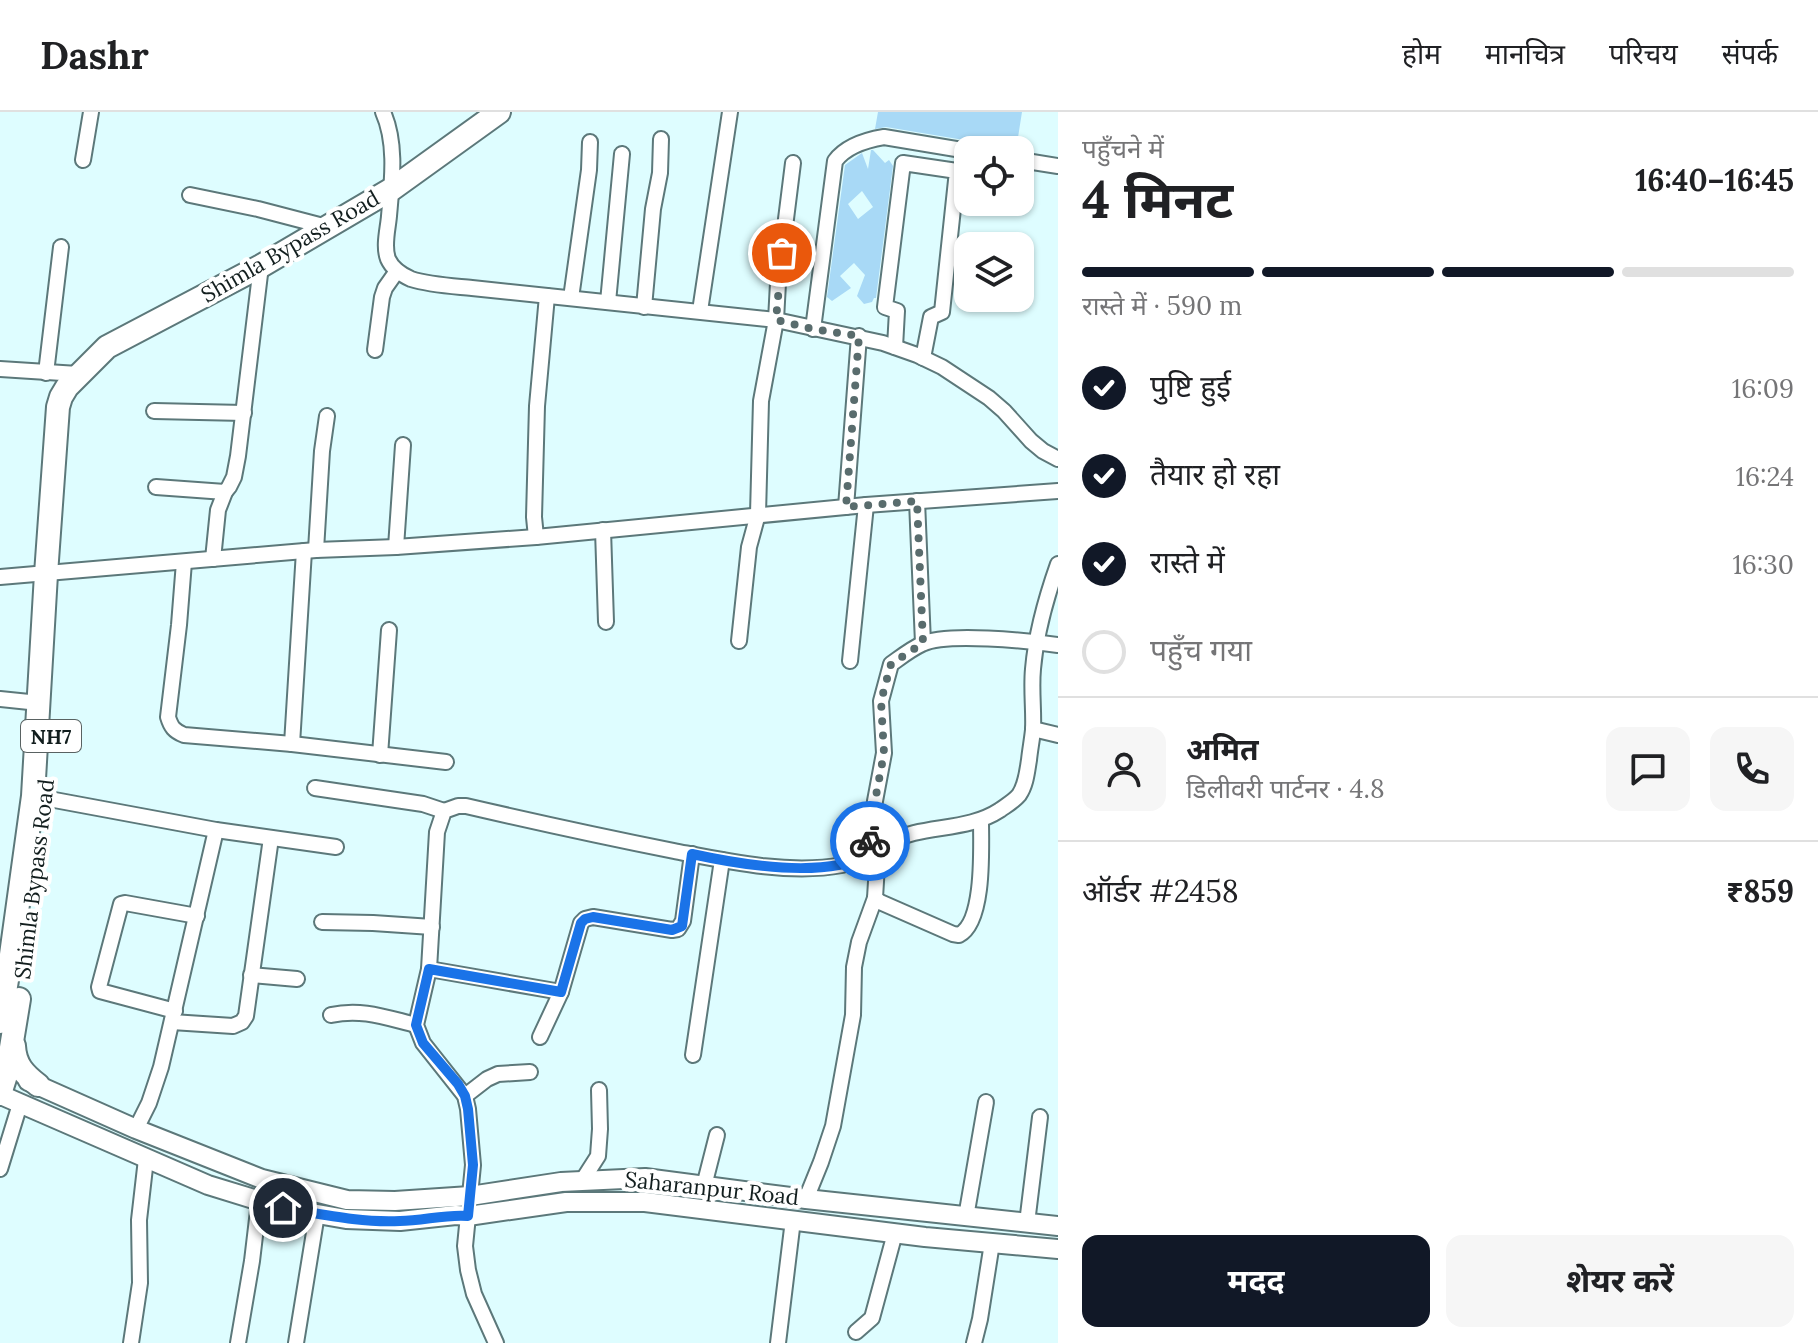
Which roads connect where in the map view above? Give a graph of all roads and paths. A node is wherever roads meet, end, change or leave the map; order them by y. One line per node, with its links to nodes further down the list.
1 (91, 112): 9 (street)
2 (383, 112): 14 (street)
3 (499, 112): 14 (highway, Shimla Bypass Road)
4 (730, 112): 24 (street)
5 (661, 139): 23 (street)
6 (590, 142): 21 (street)
7 (954, 149): 26 (street)
8 (622, 154): 22 (street)
9 (83, 160)
10 (1034, 161): 12 (street)
11 (793, 163): 25 (street)
12 (1058, 163): 13 (street)
13 (1058, 178)
14 (392, 189): 16 (highway, Shimla Bypass Road); 19 (street)
15 (190, 195): 16 (street)
16 (327, 227): 18 (highway, Shimla Bypass Road)
17 (61, 247): 32 (street)
18 (261, 266): 33 (highway, Shimla Bypass Road); 35 (street)
19 (397, 271): 20 (street); 29 (street)
20 (547, 296): 21 (street); 47 (street)
21 (571, 298): 22 (street)
22 (608, 302): 23 (street)
23 (644, 307): 24 (street)
24 (700, 311): 25 (street)
25 (776, 320): 26 (street); 45 (street)
26 (813, 329): 27 (street)
27 (859, 336): 28 (street); 44 (street)
28 (895, 347): 30 (street); 30 (street)
29 (375, 350)
30 (923, 358): 38 (street)
31 (0, 369): 32 (street)
32 (46, 373): 33 (street)
33 (78, 374): 53 (highway, Shimla Bypass Road / NH7)
34 (154, 411): 35 (street)
35 (244, 413): 41 (street)
36 (327, 416): 49 (street)
37 (403, 445): 48 (street)
38 (1058, 459)
39 (156, 487): 41 (street)
40 (1058, 491): 42 (street)
41 (225, 492): 50 (street)
42 (917, 501): 43 (street); 59 (street)
43 (866, 505): 44 (street); 61 (street)
44 (846, 507): 45 (street)
45 (758, 514): 46 (street); 57 (street)
46 (603, 530): 47 (street); 55 (street)
47 (536, 537): 48 (street)
48 (396, 547): 49 (street)
49 (310, 550): 50 (street); 66 (street)
50 (213, 559): 51 (street)
51 (184, 562): 53 (street); 66 (street)
52 (1058, 564): 58 (street)
53 (52, 573): 54 (street); 63 (highway, Shimla Bypass Road / NH7); 70 (highway, Shimla Bypass Road / NH7)
54 (0, 577)
55 (606, 622)
56 (389, 630): 67 (street)
57 (739, 641)
58 (1036, 642): 59 (street); 60 (street); 64 (street)
59 (923, 643): 76 (street)
60 (1058, 645)
61 (850, 661)
62 (0, 699): 63 (street)
63 (39, 703): 70 (highway, Shimla Bypass Road / NH7)
64 (1033, 729): 65 (street); 72 (street)
65 (1058, 735)
66 (292, 744): 67 (street)
67 (380, 755): 68 (street)
68 (446, 762)
69 (315, 788): 71 (street)
70 (40, 797): 73 (street); 89 (highway, Shimla Bypass Road / NH7)
71 (444, 811): 77 (street); 82 (street)
72 (981, 820): 76 (street); 79 (street)
73 (216, 830): 74 (street); 80 (street)
74 (271, 838): 75 (street); 84 (street)
75 (336, 847)
76 (874, 852): 78 (street); 79 (street)
77 (692, 854): 78 (street); 86 (street)
78 (722, 860): 92 (street)
79 (875, 898): 108 (street)
80 (197, 916): 88 (street); 88 (street)
81 (322, 922): 82 (street)
82 (432, 927): 83 (street)
83 (429, 969): 86 (street); 90 (street)
84 (251, 975): 85 (street); 88 (street)
85 (297, 979)
86 (561, 992): 91 (street)
87 (331, 1015): 90 (street)
88 (173, 1017): 101 (street)
89 (4, 1018): 93 (highway, Shimla Bypass Road / NH7); 95 (highway)
90 (416, 1025): 97 (street)
91 (540, 1037)
92 (693, 1055)
93 (4, 1071): 95 (main road, Saharanpur Road); 98 (highway, Shimla Bypass Road / NH7)
94 (530, 1072): 97 (street)
95 (38, 1085): 101 (main road, Saharanpur Road)
96 (599, 1090): 105 (street)
97 (465, 1096): 107 (street)
98 (7, 1098): 103 (main road, Saharanpur Road); 104 (street)
99 (986, 1102): 112 (street)
100 (1040, 1117): 114 (street)
101 (136, 1129): 107 (main road, Saharanpur Road)
102 (717, 1135): 106 (street)
103 (146, 1159): 109 (main road, Saharanpur Road); 120 (street)
104 (0, 1169)
105 (582, 1181): 106 (main road, Saharanpur Road); 107 (main road, Saharanpur Road)
106 (704, 1186): 108 (main road, Saharanpur Road)
107 (470, 1196): 111 (street)
108 (806, 1199): 112 (main road, Saharanpur Road)
109 (259, 1202): 110 (main road, Saharanpur Road); 121 (street)
110 (317, 1214): 111 (main road, Saharanpur Road); 122 (street)
111 (468, 1216): 113 (main road, Saharanpur Road); 123 (street)
112 (966, 1217): 114 (main road, Saharanpur Road)
113 (793, 1220): 116 (main road, Saharanpur Road); 124 (street)
114 (1027, 1223): 115 (main road, Saharanpur Road)
115 (1058, 1226)
116 (895, 1233): 117 (main road, Saharanpur Road); 119 (street)
117 (992, 1243): 118 (main road, Saharanpur Road); 125 (street)
118 (1058, 1249)
119 (856, 1332)
120 (131, 1343)
121 (238, 1343)
122 (296, 1343)
123 (496, 1343)
124 (778, 1343)
125 (974, 1343)

